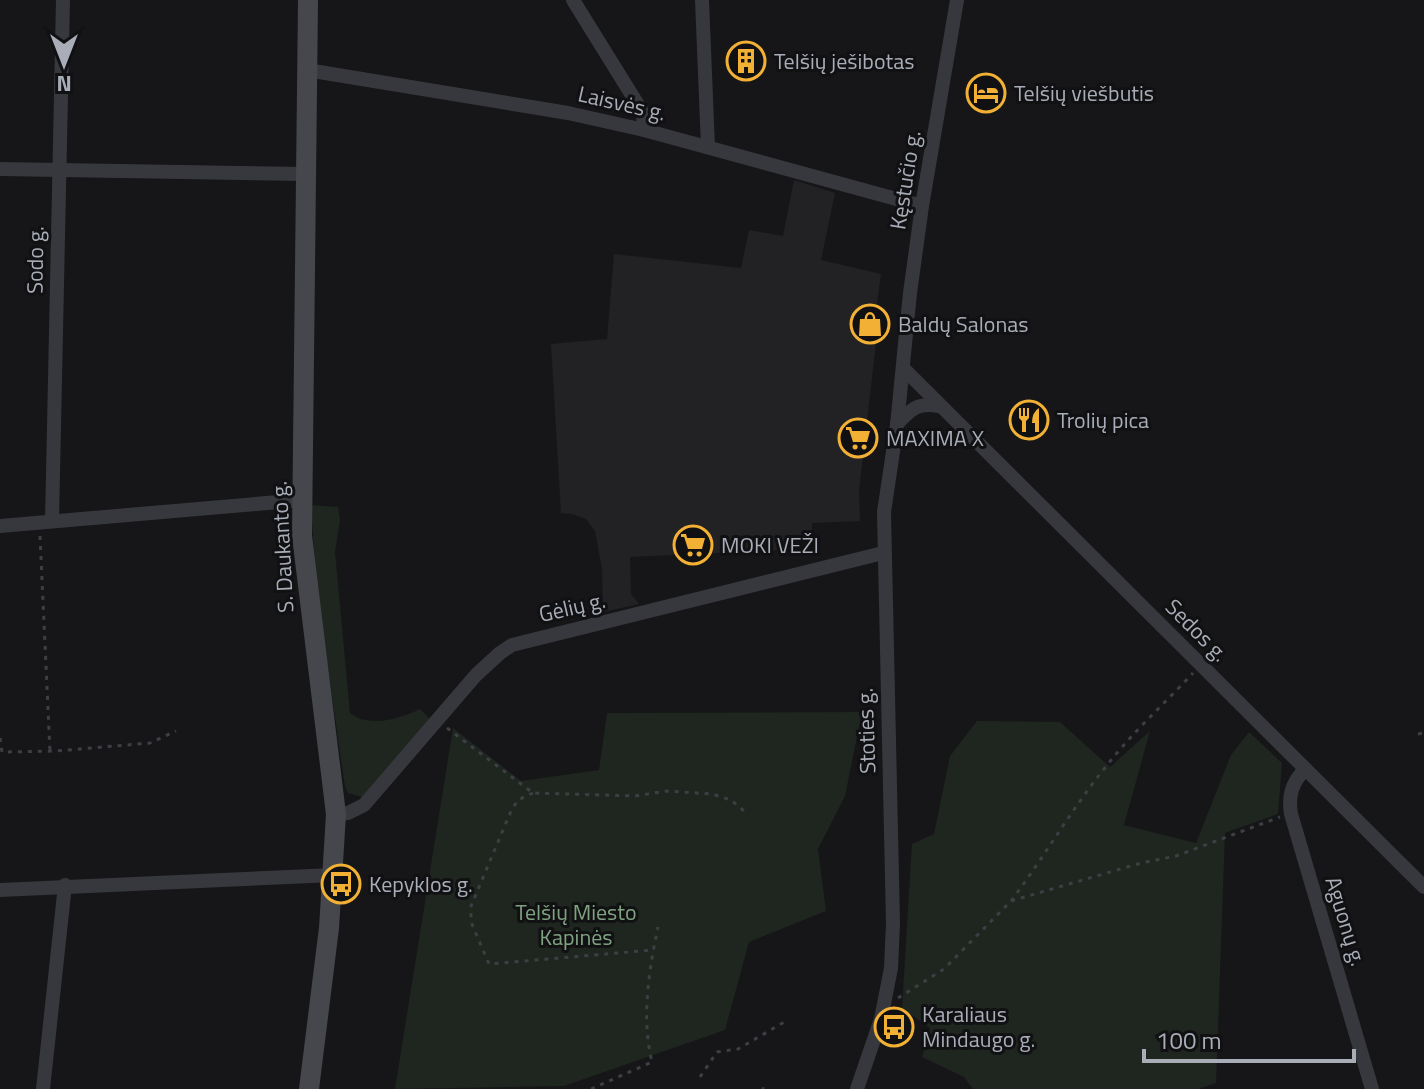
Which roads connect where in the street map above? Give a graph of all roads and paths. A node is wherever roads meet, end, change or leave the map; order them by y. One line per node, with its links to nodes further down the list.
1 (63, 0): 10 (street, Sodo g.)
2 (308, 0): 6 (main road, S. Daukanto g.)
3 (573, 0): 7 (street)
4 (702, 0): 8 (street)
5 (957, 0): 12 (street, Kęstučio g.)
6 (307, 70): 7 (street, Laisvės g.); 11 (main road, S. Daukanto g.)
7 (644, 130): 8 (street, Laisvės g.)
8 (708, 147): 12 (street, Laisvės g.)
9 (0, 169): 10 (street)
10 (59, 171): 11 (street); 17 (street, Sodo g.)
11 (304, 174): 16 (main road, S. Daukanto g.)
12 (922, 206): 13 (street, Kęstučio g.)
13 (903, 368): 14 (street, Sedos g.); 15 (street, Stoties g.)
14 (939, 406): 15 (street); 20 (street, Sedos g.)
15 (897, 425): 19 (street, Stoties g.)
16 (302, 500): 17 (street); 31 (main road, S. Daukanto g.)
17 (46, 522): 18 (street); 27 (path)
18 (0, 526)
19 (883, 553): 21 (street, Gėlių g.); 40 (street, Stoties g.)
20 (1201, 665): 28 (street, Sedos g.); 37 (path)
21 (438, 721): 29 (path); 31 (street, Gėlių g.)
22 (176, 731): 27 (path)
23 (1424, 733): 24 (path)
24 (1418, 734)
25 (0, 738): 26 (path)
26 (1, 752): 27 (path)
27 (50, 752)
28 (1305, 769): 32 (street, Aguonų g.); 35 (street, Sedos g.)
29 (533, 793): 30 (path); 39 (path)
30 (744, 811)
31 (336, 814): 33 (main road, S. Daukanto g.)
32 (1291, 814): 37 (path); 47 (street, Aguonų g.)
33 (334, 875): 34 (street); 44 (main road, S. Daukanto g.)
34 (65, 885): 36 (street); 43 (street)
35 (1424, 887)
36 (0, 890)
37 (1011, 901): 40 (path)
38 (658, 927): 39 (path)
39 (653, 950): 45 (path)
40 (885, 998): 46 (street, Stoties g.)
41 (786, 1021): 42 (path)
42 (700, 1077)
43 (43, 1089)
44 (309, 1089)
45 (591, 1089)
46 (857, 1089)
47 (1372, 1089)

